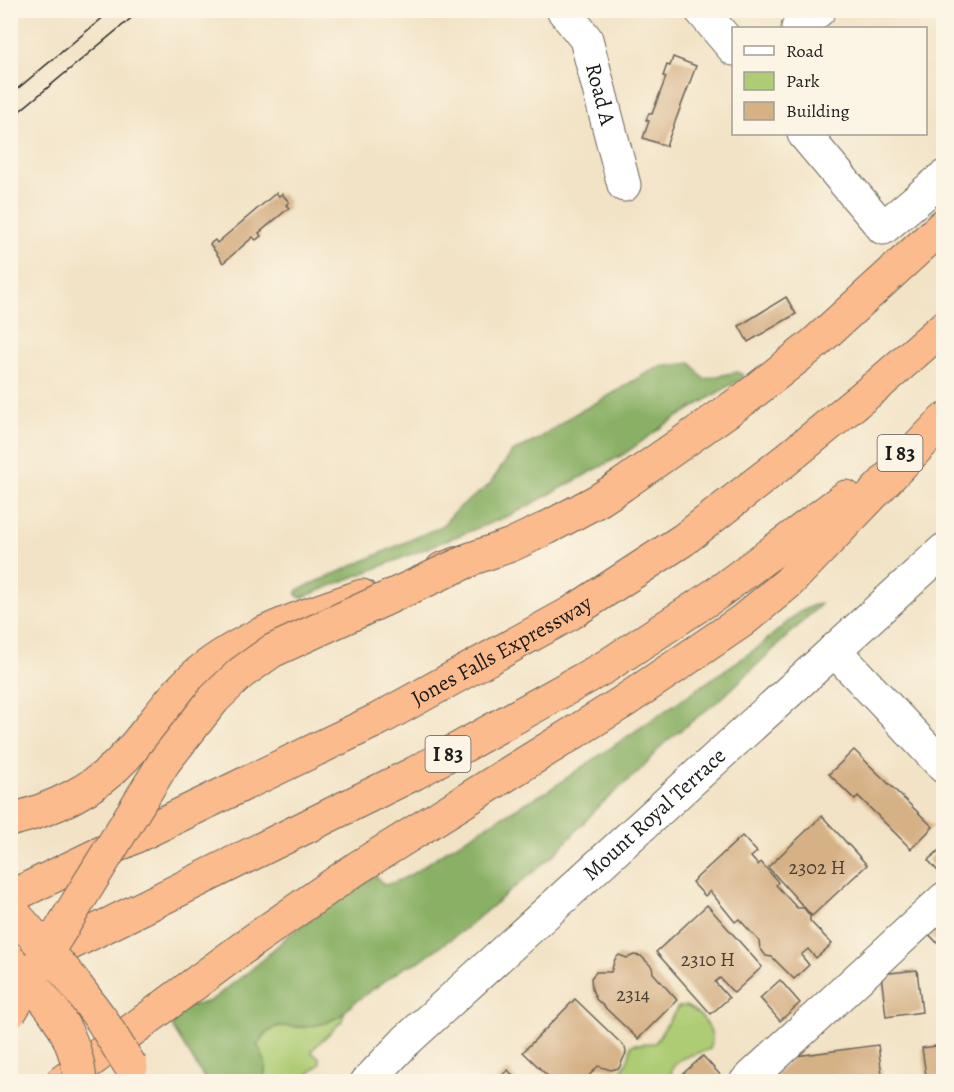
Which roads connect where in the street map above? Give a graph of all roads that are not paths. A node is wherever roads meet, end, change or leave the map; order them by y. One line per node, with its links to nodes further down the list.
1 (563, 10): 8 (street, Road A)
2 (701, 10): 5 (street)
3 (819, 10): 4 (street)
4 (799, 27)
5 (732, 47)
6 (805, 135): 7 (street)
7 (944, 177)
8 (624, 184)
9 (944, 225): 13 (main road)
10 (944, 327): 18 (main road, Jones Falls Expressway)
11 (944, 418): 20 (main road, I 83); 23 (main road)
12 (944, 550): 14 (street, Mount Royal Terrace)
13 (470, 560): 16 (main road, bridge); 21 (main road, bridge)
14 (834, 650): 15 (street); 25 (street, Mount Royal Terrace)
15 (944, 767)
16 (10, 820)
17 (944, 899): 26 (street)
18 (13, 909): 22 (main road, bridge)
19 (10, 961): 24 (main road, bridge)
20 (10, 973)
21 (10, 1012)
22 (131, 1067)
23 (62, 1082)
24 (80, 1082)
25 (367, 1082)
26 (746, 1082)

